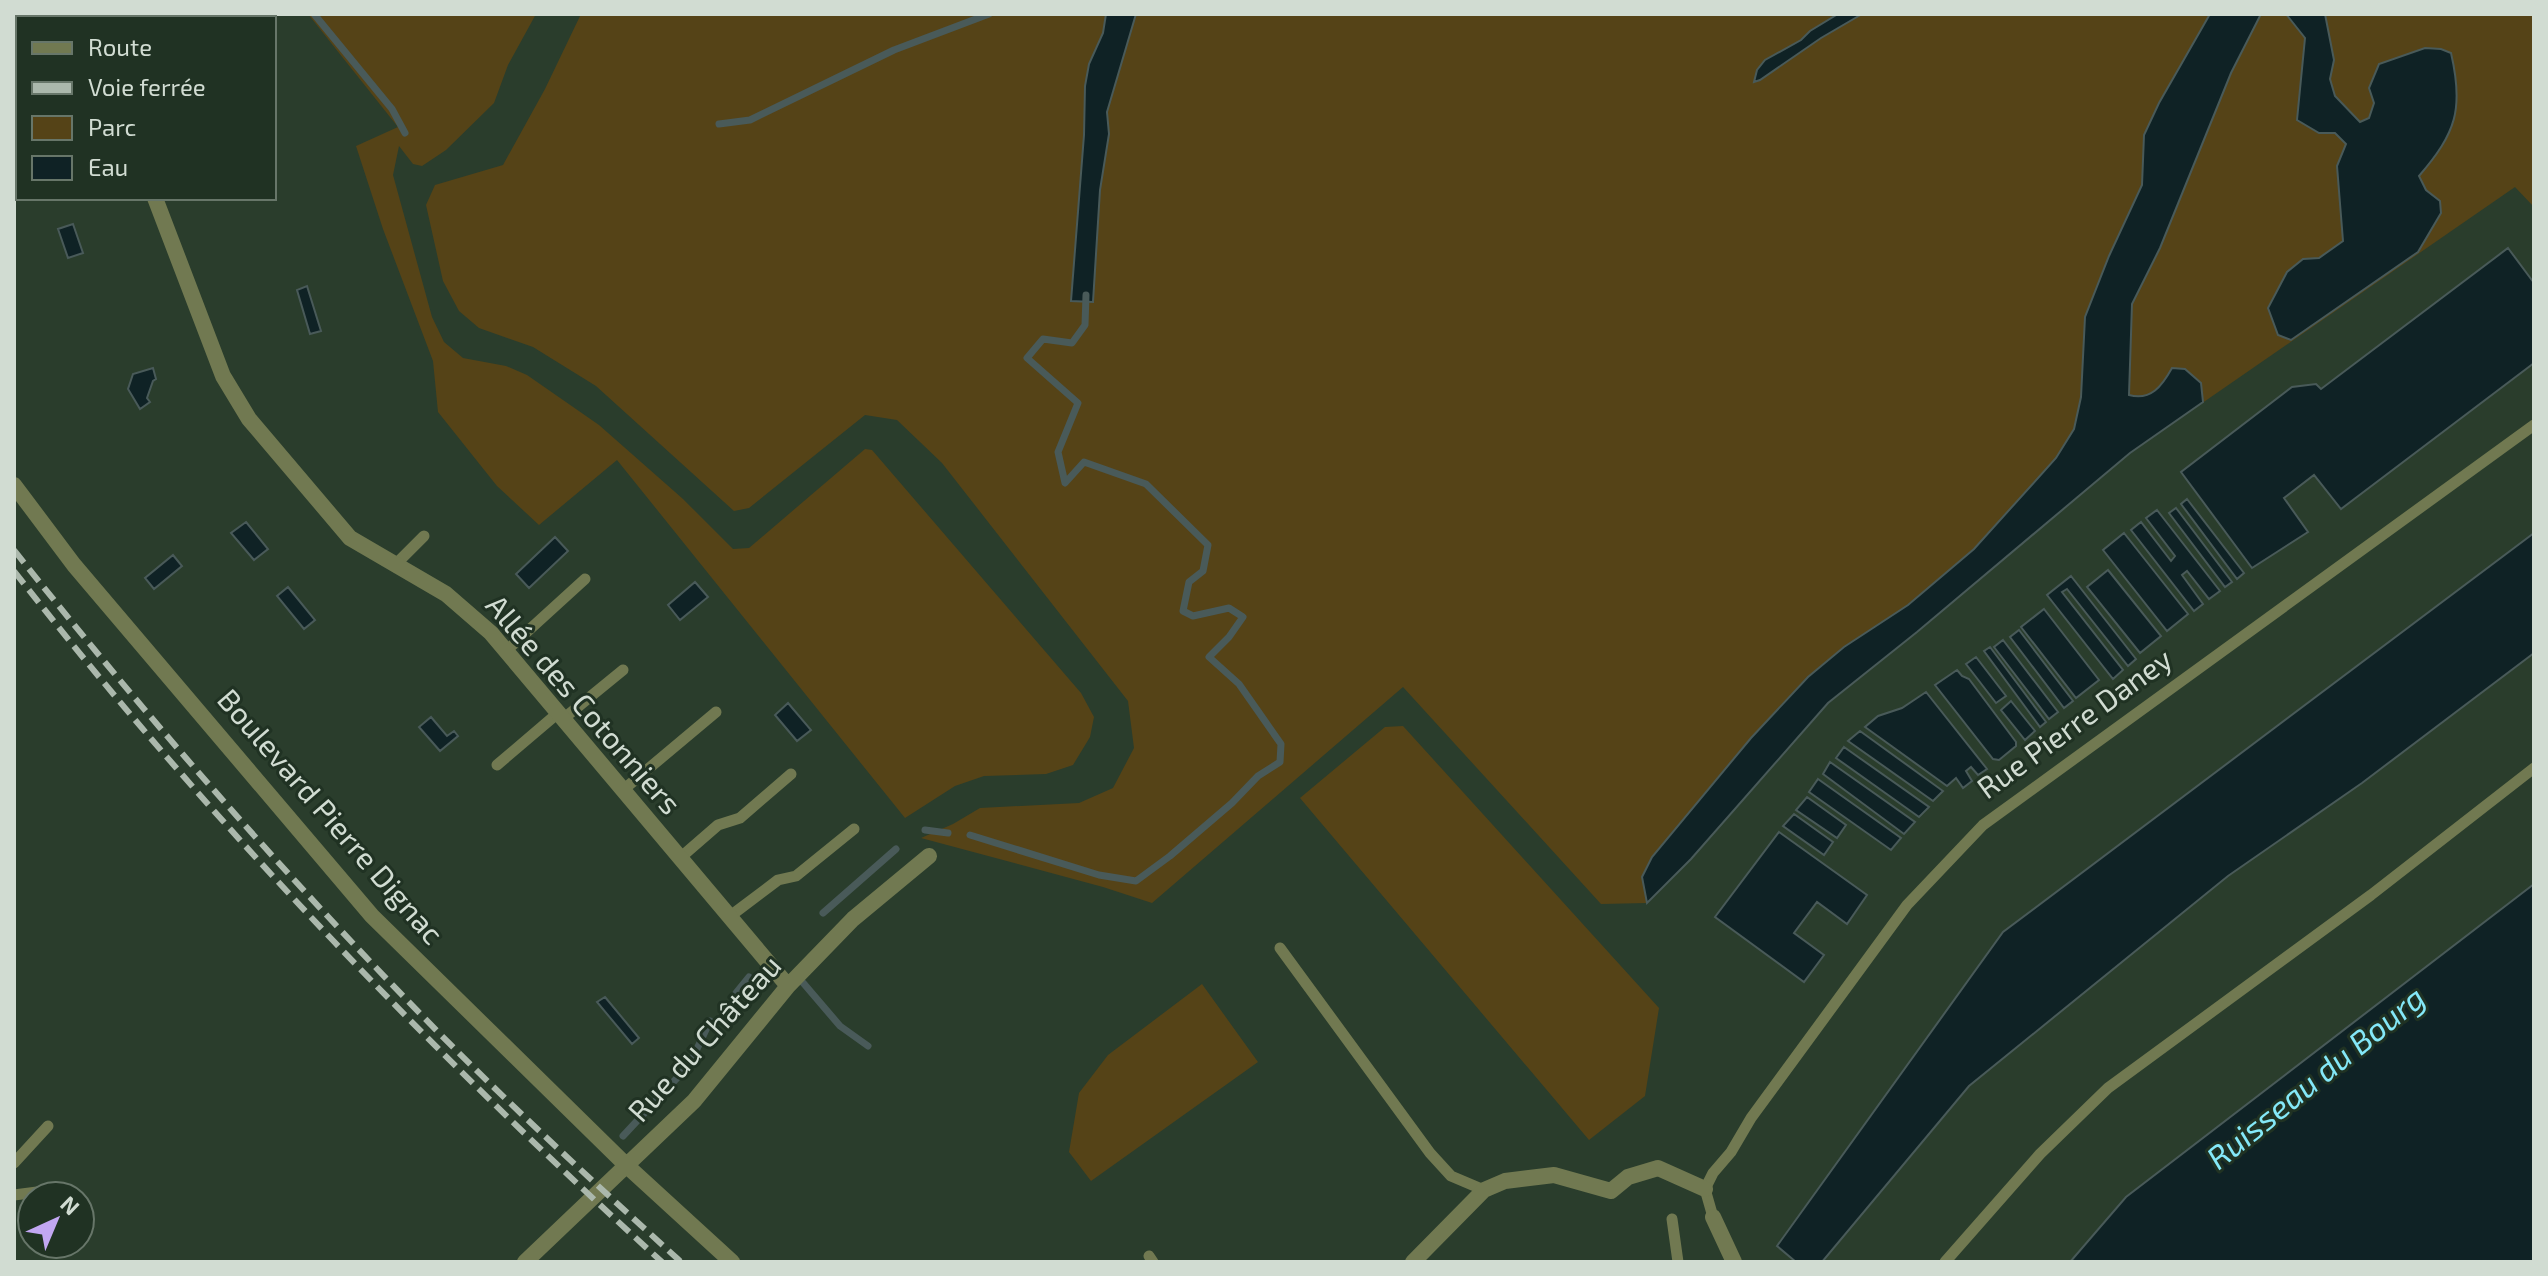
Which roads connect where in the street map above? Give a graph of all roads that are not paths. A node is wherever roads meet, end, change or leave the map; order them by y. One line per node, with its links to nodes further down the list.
1 (156, 200): 5 (street, Allée des Cotonniers)
2 (2534, 425): 24 (lane, Rue Pierre Daney)
3 (14, 485): 23 (street, Boulevard Pierre Dignac)
4 (424, 536): 5 (lane)
5 (396, 564): 7 (street, Allée des Cotonniers)
6 (585, 579): 7 (lane)
7 (506, 651): 10 (street, Allée des Cotonniers)
8 (623, 670): 10 (lane)
9 (716, 712): 14 (lane)
10 (560, 716): 11 (lane); 14 (street, Allée des Cotonniers)
11 (497, 765)
12 (2534, 768): 33 (lane)
13 (791, 774): 17 (lane)
14 (623, 790): 17 (street, Allée des Cotonniers)
15 (854, 829): 18 (lane)
16 (929, 856): 20 (street, Rue du Château)
17 (680, 858): 18 (street, Allée des Cotonniers)
18 (729, 917): 20 (street, Allée des Cotonniers)
19 (1280, 948): 25 (lane)
20 (788, 986): 23 (street, Rue du Château)
21 (48, 1126): 22 (lane)
22 (14, 1163)
23 (626, 1165): 28 (street, Rue du Château); 29 (street, Boulevard Pierre Dignac)
24 (1705, 1189): 25 (street); 26 (lane)
25 (1484, 1190): 30 (street)
26 (1713, 1217): 32 (street)
27 (1672, 1219): 31 (lane)
28 (525, 1262)
29 (732, 1262)
30 (1413, 1262)
31 (1678, 1262)
32 (1734, 1262)
33 (1945, 1262)

